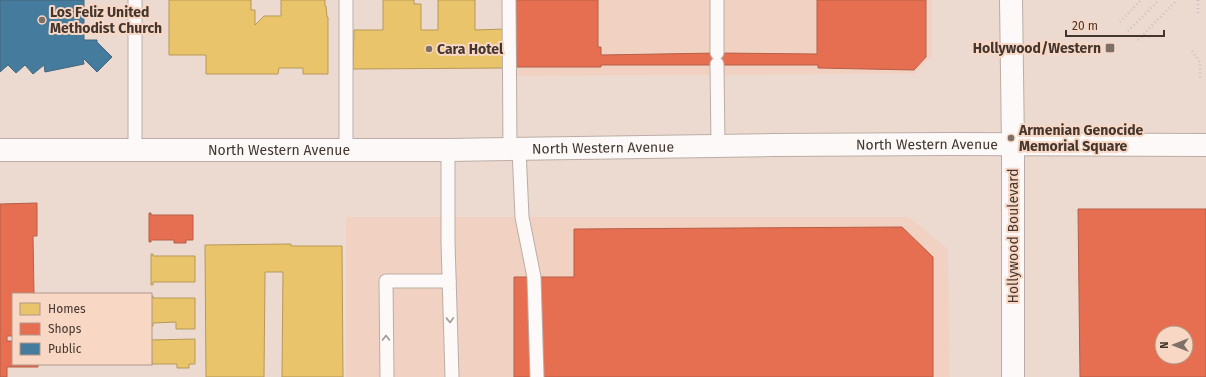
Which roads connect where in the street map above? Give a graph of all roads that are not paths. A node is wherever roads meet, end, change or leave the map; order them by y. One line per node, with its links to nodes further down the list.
1 (135, 0): 13 (lane)
2 (346, 0): 11 (lane)
3 (509, 0): 9 (lane)
4 (717, 0): 8 (lane)
5 (1011, 0): 6 (main road, Hollywood Boulevard)
6 (1013, 145): 7 (main road, North Western Avenue); 8 (main road, North Western Avenue); 18 (main road, Hollywood Boulevard)
7 (1206, 145)
8 (718, 146): 9 (main road, North Western Avenue)
9 (515, 149): 12 (main road, North Western Avenue); 17 (lane)
10 (0, 150): 13 (main road, North Western Avenue)
11 (346, 150): 12 (main road, North Western Avenue); 13 (main road, North Western Avenue)
12 (448, 150): 14 (lane)
13 (136, 151)
14 (449, 281): 15 (lane, one-way to 14); 16 (lane, one-way to 16)
15 (386, 377)
16 (452, 377)
17 (537, 377)
18 (1013, 377)

